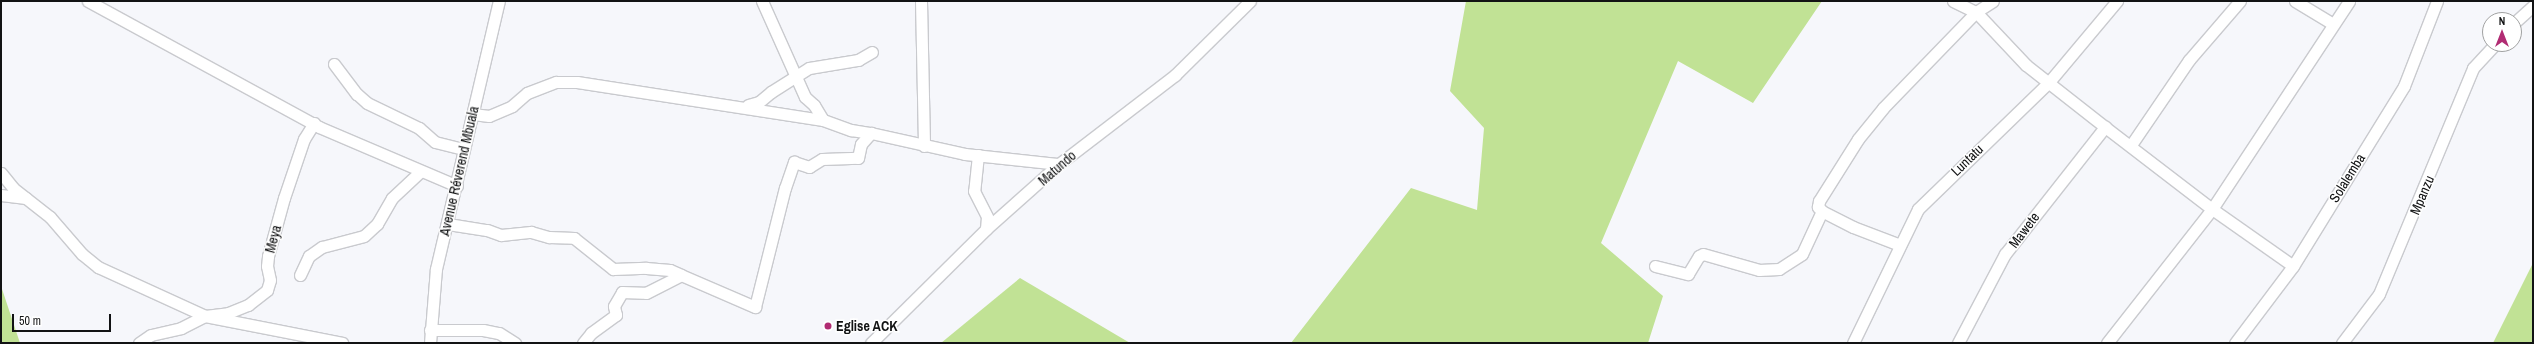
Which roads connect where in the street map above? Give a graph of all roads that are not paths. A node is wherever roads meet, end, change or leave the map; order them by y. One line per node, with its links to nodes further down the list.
1 (88, 1): 25 (street)
2 (499, 1): 23 (street, Avenue Réverend Mbuala)
3 (762, 1): 20 (street)
4 (921, 1): 29 (street)
5 (1250, 1): 32 (street, Matundo)
6 (1953, 1): 14 (street)
7 (1993, 1): 14 (street)
8 (2118, 1): 21 (street, Luntatu)
9 (2240, 1): 28 (street)
10 (2295, 1): 16 (street)
11 (2349, 1): 16 (street)
12 (2437, 1): 44 (street, Solalemba)
13 (2533, 6): 15 (street)
14 (1976, 12): 21 (street); 39 (street)
15 (2522, 16)
16 (2333, 24): 38 (street)
17 (872, 52): 20 (street)
18 (2488, 52): 59 (street, Mpanzu)
19 (334, 64): 30 (street)
20 (795, 77): 22 (street); 24 (street)
21 (2048, 82): 26 (street); 42 (street, Luntatu)
22 (745, 106): 23 (street); 24 (street)
23 (472, 114): 30 (street, Avenue Réverend Mbuala)
24 (823, 120): 27 (street)
25 (314, 123): 33 (street); 47 (street, Meya)
26 (2105, 127): 28 (street); 56 (street, Mawete)
27 (871, 133): 29 (street); 46 (street)
28 (2131, 145): 38 (street)
29 (924, 146): 31 (street)
30 (464, 149): 35 (street, Avenue Réverend Mbuala)
31 (978, 155): 32 (street); 41 (street)
32 (1059, 164): 41 (street, Matundo)
33 (420, 172): 35 (street); 45 (street)
34 (1, 173): 37 (street)
35 (456, 186): 40 (street, Avenue Réverend Mbuala)
36 (1, 195): 37 (street)
37 (29, 198): 47 (street)
38 (2212, 209): 44 (street); 57 (street)
39 (1822, 211): 42 (street); 43 (street)
40 (448, 224): 46 (street); 48 (street, Avenue Réverend Mbuala)
41 (986, 229): 54 (street, Matundo)
42 (1900, 245): 55 (street, Luntatu)
43 (1655, 266)
44 (2294, 266): 58 (street, Solalemba)
45 (300, 275)
46 (681, 275): 53 (street)
47 (205, 316): 49 (street, Meya); 50 (street)
48 (430, 330): 51 (street, Avenue Réverend Mbuala); 52 (street)
49 (139, 343)
50 (342, 343)
51 (430, 343)
52 (516, 343)
53 (583, 343)
54 (872, 343)
55 (1853, 343)
56 (1958, 343)
57 (2107, 343)
58 (2235, 343)
59 (2342, 343)

